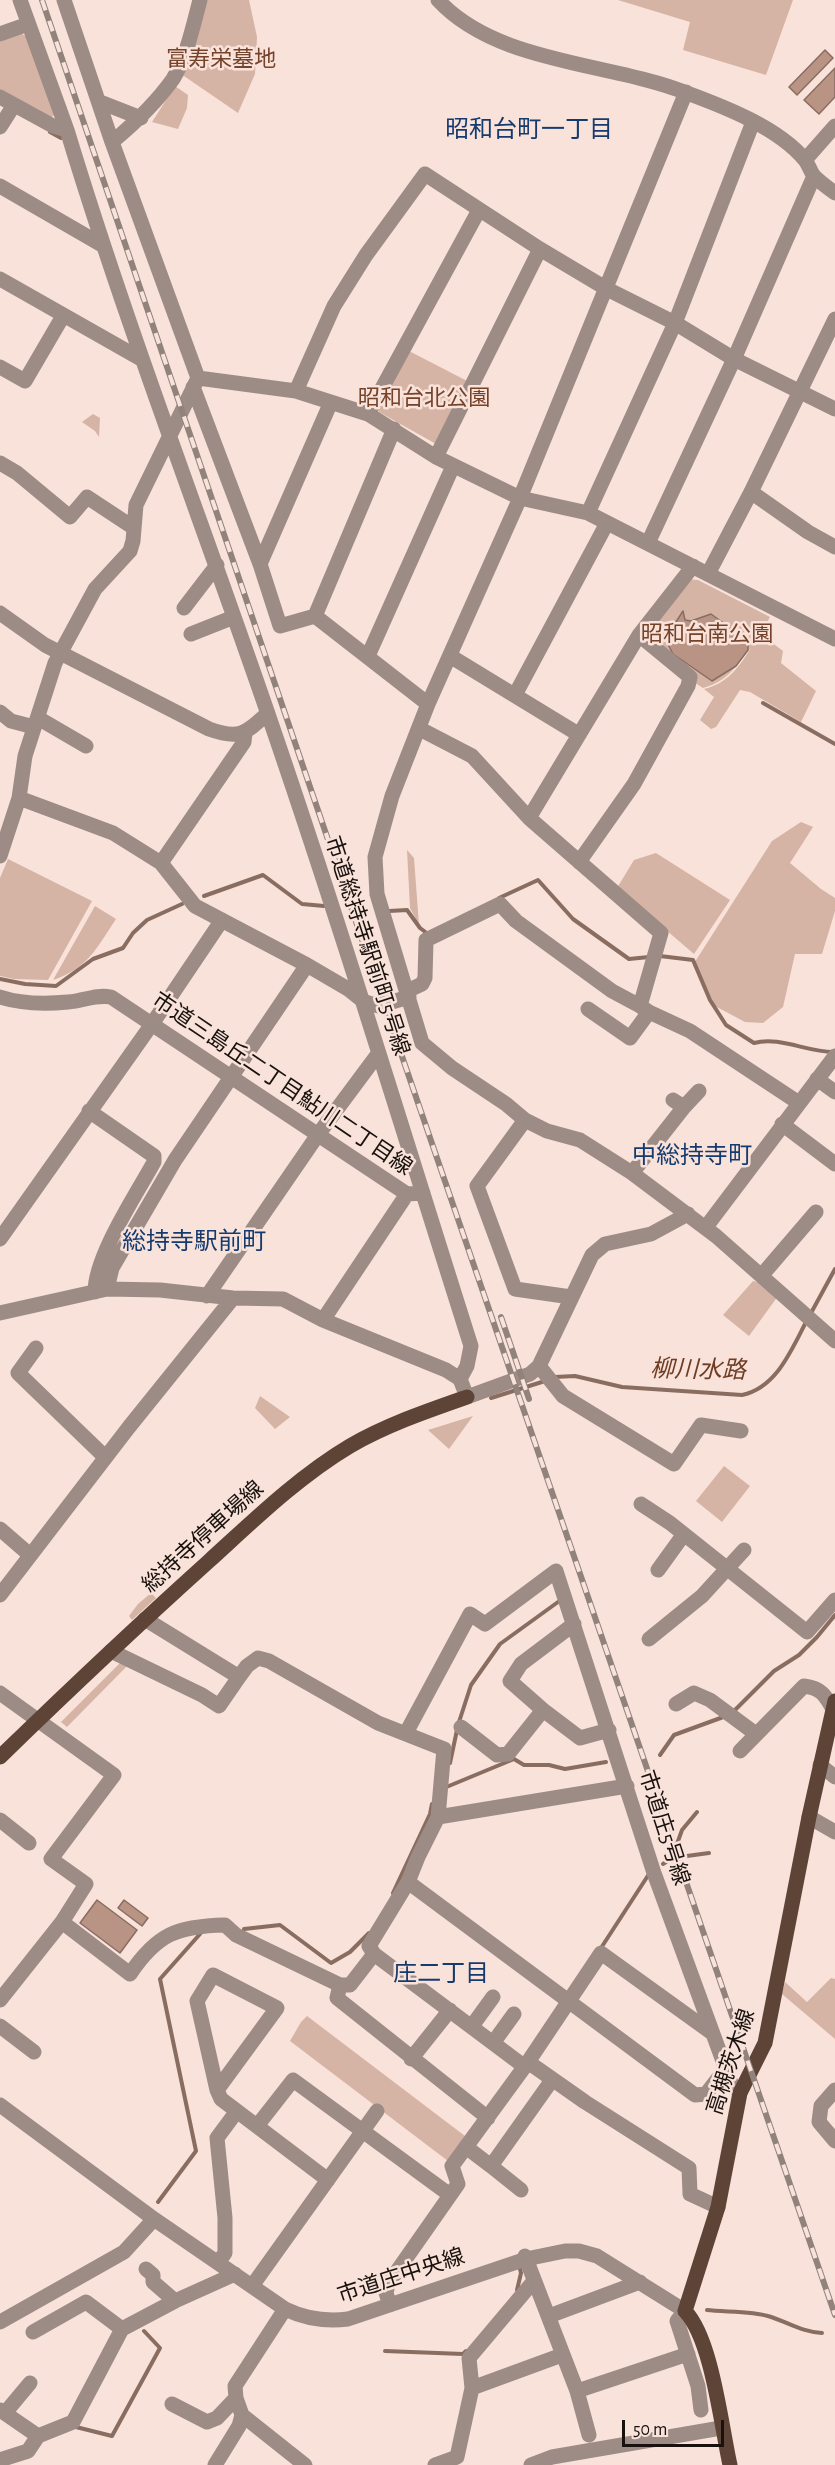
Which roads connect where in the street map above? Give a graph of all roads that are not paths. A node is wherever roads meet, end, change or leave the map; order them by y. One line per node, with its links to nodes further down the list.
1 (20, 0): 5 (street, 市道総持寺駅前町5号線)
2 (64, 0): 9 (street)
3 (200, 0): 11 (street)
4 (438, 0): 7 (street)
5 (28, 24): 6 (street); 15 (street, 市道総持寺駅前町5号線)
6 (0, 34)
7 (686, 92): 12 (street); 25 (street)
8 (0, 97): 10 (street)
9 (100, 102): 11 (street); 16 (street)
10 (14, 105): 14 (street); 15 (street)
11 (141, 118): 16 (street)
12 (753, 122): 17 (street); 28 (street)
13 (835, 126): 17 (street)
14 (0, 128)
15 (67, 130): 22 (street, 市道総持寺駅前町5号線)
16 (112, 142): 32 (street)
17 (805, 160): 18 (street)
18 (814, 176): 20 (street); 30 (street)
19 (0, 186): 22 (street)
20 (835, 193)
21 (479, 210): 23 (street); 33 (street); 37 (street)
22 (102, 245): 29 (street, 市道総持寺駅前町5号線)
23 (540, 249): 25 (street); 40 (street)
24 (0, 279): 26 (street)
25 (607, 289): 28 (street); 44 (street)
26 (63, 316): 29 (street); 31 (street)
27 (835, 319): 34 (street)
28 (675, 323): 30 (street); 45 (street)
29 (141, 359): 39 (street, 市道総持寺駅前町5号線)
30 (734, 359): 34 (street); 49 (street)
31 (0, 368)
32 (196, 383): 33 (street); 39 (street); 50 (street)
33 (296, 391): 35 (street)
34 (800, 392): 36 (street); 43 (street)
35 (331, 402): 37 (street); 50 (street)
36 (835, 409)
37 (369, 414): 38 (street)
38 (394, 429): 40 (street); 56 (street)
39 (169, 436): 47 (street); 51 (street, 市道総持寺駅前町5号線)
40 (436, 457): 42 (street)
41 (0, 463): 47 (street)
42 (453, 466): 44 (street); 62 (street)
43 (751, 492): 48 (street); 53 (street)
44 (520, 498): 45 (street); 63 (street)
45 (588, 513): 46 (street)
46 (607, 523): 49 (street); 64 (street)
47 (134, 528): 61 (street)
48 (833, 542)
49 (648, 543): 52 (street)
50 (260, 564): 56 (street)
51 (217, 565): 54 (street); 57 (street, 市道総持寺駅前町5号線)
52 (693, 566): 53 (street); 59 (street)
53 (708, 574): 60 (street)
54 (184, 608)
55 (0, 613): 61 (street)
56 (315, 616): 62 (street)
57 (234, 617): 58 (street); 67 (street, 市道総持寺駅前町5号線)
58 (191, 634)
59 (639, 635): 71 (street); 76 (street)
60 (835, 639)
61 (61, 653): 68 (street); 70 (street)
62 (368, 656): 65 (street)
63 (450, 656): 64 (street); 65 (street)
64 (515, 695): 71 (street)
65 (428, 704): 69 (street)
66 (0, 712): 68 (street)
67 (268, 713): 70 (street); 82 (street, 市道総持寺駅前町5号線)
68 (36, 723): 72 (street); 73 (street)
69 (420, 729): 74 (street); 80 (street)
70 (245, 733): 77 (street)
71 (578, 734): 74 (street)
72 (86, 746)
73 (19, 798): 75 (street); 77 (street)
74 (529, 818): 76 (street)
75 (0, 856)
76 (579, 862): 84 (street)
77 (161, 863): 78 (street)
78 (222, 920): 79 (street); 85 (street)
79 (307, 965): 82 (street); 88 (street)
80 (408, 994): 82 (street); 84 (street); 94 (street)
81 (0, 997): 85 (street, 市道三島丘二丁目鮎川二丁目線)
82 (363, 1001): 86 (street, 市道総持寺駅前町5号線)
83 (588, 1009): 84 (street)
84 (644, 1009): 92 (street)
85 (152, 1024): 88 (street, 市道三島丘二丁目鮎川二丁目線); 93 (street)
86 (378, 1054): 96 (street); 100 (street, 市道総持寺駅前町5号線)
87 (835, 1056): 89 (street)
88 (232, 1079): 96 (street, 市道三島丘二丁目鮎川二丁目線); 106 (street)
89 (817, 1079): 91 (street); 92 (street)
90 (699, 1091): 98 (street)
91 (835, 1092)
92 (799, 1103): 95 (street)
93 (89, 1111): 104 (street); 106 (street)
94 (525, 1120): 98 (street); 109 (street)
95 (782, 1124): 97 (street); 103 (street)
96 (317, 1136): 99 (street, 市道三島丘二丁目鮎川二丁目線); 107 (street)
97 (835, 1164)
98 (632, 1173): 102 (street)
99 (407, 1194): 100 (street, 市道三島丘二丁目鮎川二丁目線); 111 (street)
100 (423, 1194): 115 (street, 市道三島丘二丁目鮎川二丁目線)
101 (816, 1212): 105 (street)
102 (688, 1214): 103 (street); 109 (street)
103 (706, 1227): 105 (street)
104 (0, 1239)
105 (762, 1275): 112 (street)
106 (101, 1291): 107 (street); 110 (street)
107 (207, 1296): 108 (street)
108 (233, 1298): 111 (street); 118 (street)
109 (571, 1298): 114 (street)
110 (0, 1313)
111 (323, 1320): 115 (street)
112 (835, 1341)
113 (36, 1348): 118 (street)
114 (538, 1366): 116 (street); 117 (street)
115 (460, 1379): 116 (street)
116 (467, 1397): 128 (main road, 総持寺停車場線)
117 (741, 1431)
118 (105, 1457): 123 (street)
119 (641, 1504): 121 (street)
120 (0, 1529): 123 (street)
121 (684, 1534): 124 (street); 125 (street)
122 (744, 1550): 124 (street)
123 (30, 1554): 126 (street)
124 (727, 1568): 127 (street); 130 (street)
125 (658, 1570)
126 (1, 1594)
127 (835, 1600)
128 (145, 1619): 131 (main road, 総持寺停車場線); 132 (street)
129 (574, 1624): 136 (street); 139 (street, 市道庄5号線); 140 (street, 市道庄5号線)
130 (649, 1639)
131 (111, 1651): 132 (street); 137 (main road, 総持寺停車場線)
132 (240, 1677): 140 (street)
133 (0, 1693): 137 (street)
134 (676, 1704): 141 (street)
135 (834, 1705): 141 (street); 144 (main road, 高槻茨木線)
136 (543, 1710): 138 (street); 139 (street)
137 (38, 1720): 143 (main road, 総持寺停車場線); 153 (street)
138 (461, 1727)
139 (609, 1730): 146 (street, 市道庄5号線)
140 (406, 1733): 147 (street)
141 (756, 1734): 142 (street)
142 (740, 1751)
143 (0, 1757)
144 (820, 1765): 145 (street); 148 (main road, 高槻茨木線)
145 (835, 1777)
146 (627, 1786): 147 (street); 163 (street, 市道庄5号線)
147 (438, 1817): 152 (street)
148 (809, 1817): 150 (street); 172 (main road, 高槻茨木線)
149 (0, 1820): 151 (street)
150 (835, 1832)
151 (29, 1843)
152 (408, 1882): 154 (street); 158 (street)
153 (62, 1922): 155 (street); 157 (street)
154 (374, 1954): 155 (street); 159 (street)
155 (340, 1985): 166 (street)
156 (493, 1997): 162 (street)
157 (0, 2000)
158 (569, 2003): 163 (street); 167 (street); 168 (street)
159 (450, 2010): 162 (street); 166 (street)
160 (514, 2014): 164 (street)
161 (0, 2026): 165 (street)
162 (472, 2026): 164 (street)
163 (712, 2033): 168 (street, 市道庄5号線)
164 (493, 2043): 167 (street)
165 (34, 2052)
166 (411, 2059): 176 (street)
167 (527, 2064): 169 (street); 176 (street)
168 (726, 2068): 172 (street, 市道庄5号線)
169 (552, 2080): 181 (street); 185 (street)
170 (218, 2090): 170 (street); 174 (street)
171 (835, 2090): 179 (street)
172 (740, 2093): 185 (main road, 高槻茨木線)
173 (0, 2105): 186 (street, 市道庄中央線)
174 (237, 2111): 177 (street); 188 (street)
175 (377, 2111): 178 (street)
176 (488, 2118): 180 (street)
177 (257, 2126): 178 (street); 182 (street)
178 (363, 2132): 182 (street); 184 (street)
179 (835, 2142)
180 (466, 2147): 181 (street); 184 (street)
181 (491, 2166): 183 (street)
182 (328, 2180): 193 (street)
183 (521, 2190)
184 (450, 2195): 195 (street)
185 (718, 2207): 197 (main road, 高槻茨木線)
186 (154, 2218): 188 (street, 市道庄中央線); 199 (street)
187 (525, 2258): 191 (street); 192 (street, 市道庄中央線); 195 (street, 市道庄中央線)
188 (218, 2263): 190 (street, 市道庄中央線)
189 (146, 2269): 194 (street)
190 (235, 2274): 193 (street, 市道庄中央線); 194 (street)
191 (533, 2282): 198 (street); 205 (street)
192 (640, 2282): 197 (street, 市道庄中央線); 198 (street)
193 (252, 2286): 196 (street, 市道庄中央線)
194 (175, 2301): 200 (street)
195 (390, 2305): 196 (street, 市道庄中央線)
196 (285, 2309): 207 (street)
197 (685, 2311): 202 (street); 212 (main road)
198 (549, 2316): 203 (street)
199 (0, 2322)
200 (122, 2329): 201 (street); 214 (street)
201 (33, 2332)
202 (688, 2354): 206 (street); 209 (street)
203 (562, 2355): 205 (street); 206 (street)
204 (30, 2383): 210 (street)
205 (472, 2388): 218 (street)
206 (577, 2391): 213 (street)
207 (236, 2398): 208 (street); 211 (street)
208 (172, 2404)
209 (701, 2410)
210 (2, 2411): 214 (street)
211 (242, 2415): 216 (street); 217 (street)
212 (721, 2427): 219 (street); 220 (main road)
213 (589, 2435)
214 (38, 2436): 215 (street)
215 (0, 2460)
216 (214, 2465)
217 (305, 2465)
218 (435, 2465)
219 (531, 2465)
220 (730, 2465)

